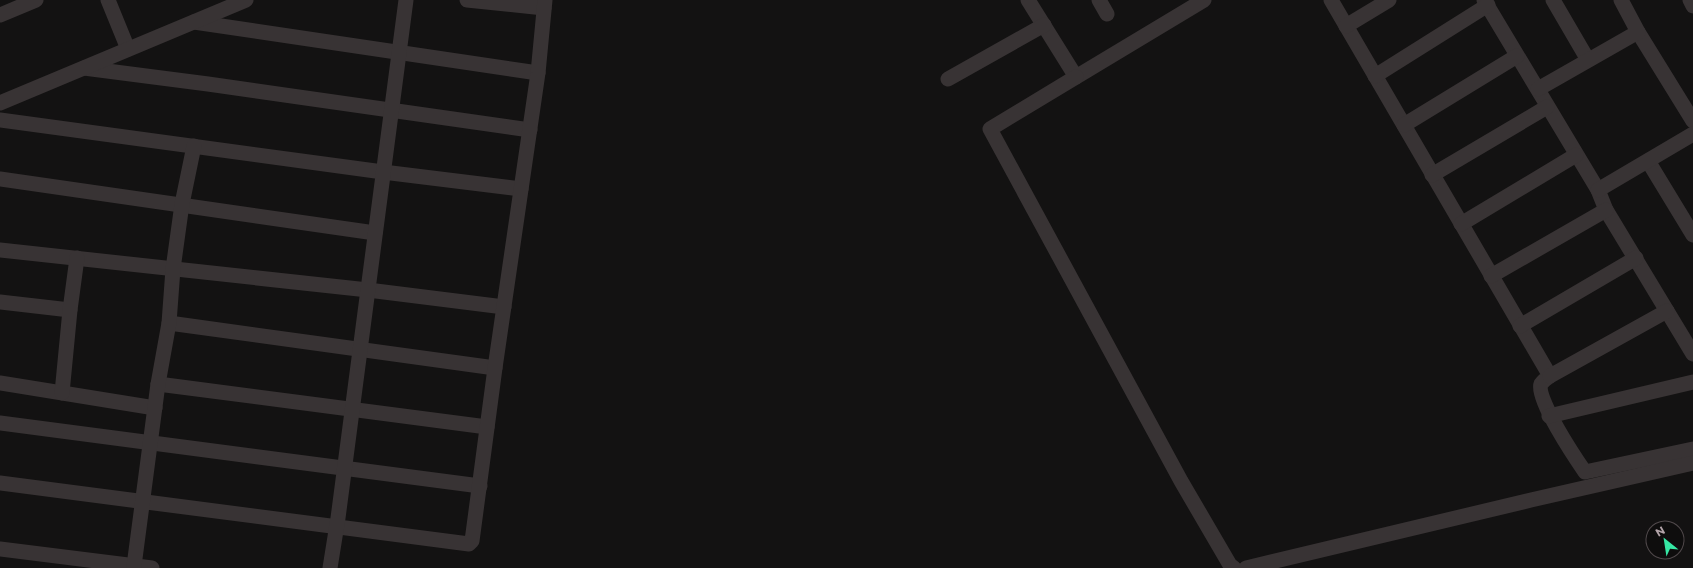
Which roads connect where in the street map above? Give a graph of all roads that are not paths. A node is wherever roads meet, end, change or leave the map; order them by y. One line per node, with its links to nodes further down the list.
1 (36, 0): 18 (street)
2 (108, 0): 23 (street)
3 (246, 0): 19 (street)
4 (406, 0): 24 (street)
5 (467, 0): 15 (street)
6 (1028, 0): 20 (street)
7 (1099, 0): 17 (street)
8 (1204, 0): 30 (street)
9 (1331, 0): 21 (street)
10 (1389, 0): 21 (street)
11 (1553, 0): 26 (street)
12 (1620, 0): 22 (street)
13 (1690, 0): 16 (street)
14 (1486, 3): 25 (street); 29 (street)
15 (545, 4): 28 (street)
16 (1693, 6)
17 (1107, 14)
18 (0, 15)
19 (194, 22): 23 (street); 24 (street)
20 (1044, 25): 30 (street); 31 (street)
21 (1346, 26): 29 (street)
22 (1638, 32): 26 (street); 37 (street)
23 (128, 49): 27 (street)
24 (399, 52): 28 (street); 35 (street)
25 (1517, 56): 32 (street); 38 (street)
26 (1588, 60): 32 (street)
27 (84, 68): 33 (street); 35 (street)
28 (538, 73): 39 (street)
29 (1375, 76): 38 (street)
30 (1076, 77): 91 (street)
31 (948, 79)
32 (1538, 89): 34 (street)
33 (0, 103)
34 (1547, 106): 42 (street); 45 (street)
35 (392, 110): 39 (street); 44 (street)
36 (0, 120): 41 (street)
37 (1693, 122)
38 (1404, 125): 45 (street)
39 (530, 130): 47 (street)
40 (1693, 134): 43 (street)
41 (194, 146): 44 (street); 49 (street)
42 (1576, 155): 48 (street); 51 (street)
43 (1648, 161): 48 (street); 53 (street)
44 (384, 172): 47 (street); 52 (street)
45 (1432, 175): 51 (street)
46 (0, 179): 49 (street)
47 (522, 190): 61 (street)
48 (1598, 190): 50 (street)
49 (182, 204): 52 (street); 57 (street)
50 (1606, 210): 56 (street); 58 (street)
51 (1461, 224): 58 (street)
52 (375, 233): 59 (street)
53 (1693, 235)
54 (0, 250): 55 (street)
55 (77, 258): 57 (street); 62 (street)
56 (1636, 258): 63 (street); 65 (street)
57 (173, 269): 59 (street); 64 (street)
58 (1491, 276): 65 (street)
59 (368, 290): 61 (street); 66 (street)
60 (0, 302): 62 (street)
61 (504, 307): 68 (street)
62 (70, 310): 73 (street)
63 (1667, 310): 67 (street); 69 (street)
64 (168, 324): 66 (street); 72 (street)
65 (1520, 326): 69 (street)
66 (360, 350): 68 (street); 75 (street)
67 (1693, 354)
68 (495, 368): 78 (street)
69 (1550, 376): 76 (street)
70 (1693, 382): 76 (street)
71 (0, 383): 73 (street)
72 (158, 384): 74 (street); 75 (street)
73 (62, 393): 74 (street)
74 (155, 408): 79 (street)
75 (353, 409): 78 (street); 82 (street)
76 (1550, 416): 80 (street)
77 (0, 423): 79 (street)
78 (487, 427): 84 (street)
79 (150, 443): 82 (street); 85 (street)
80 (1693, 449)
81 (1693, 463): 92 (street)
82 (345, 469): 84 (street); 86 (street)
83 (0, 483): 85 (street)
84 (480, 486): 86 (street)
85 (142, 501): 86 (street); 88 (street)
86 (337, 527): 90 (street)
87 (0, 549): 88 (street)
88 (134, 566): 89 (street)
89 (152, 568)
90 (330, 568)
91 (1234, 568)
92 (1246, 568)

